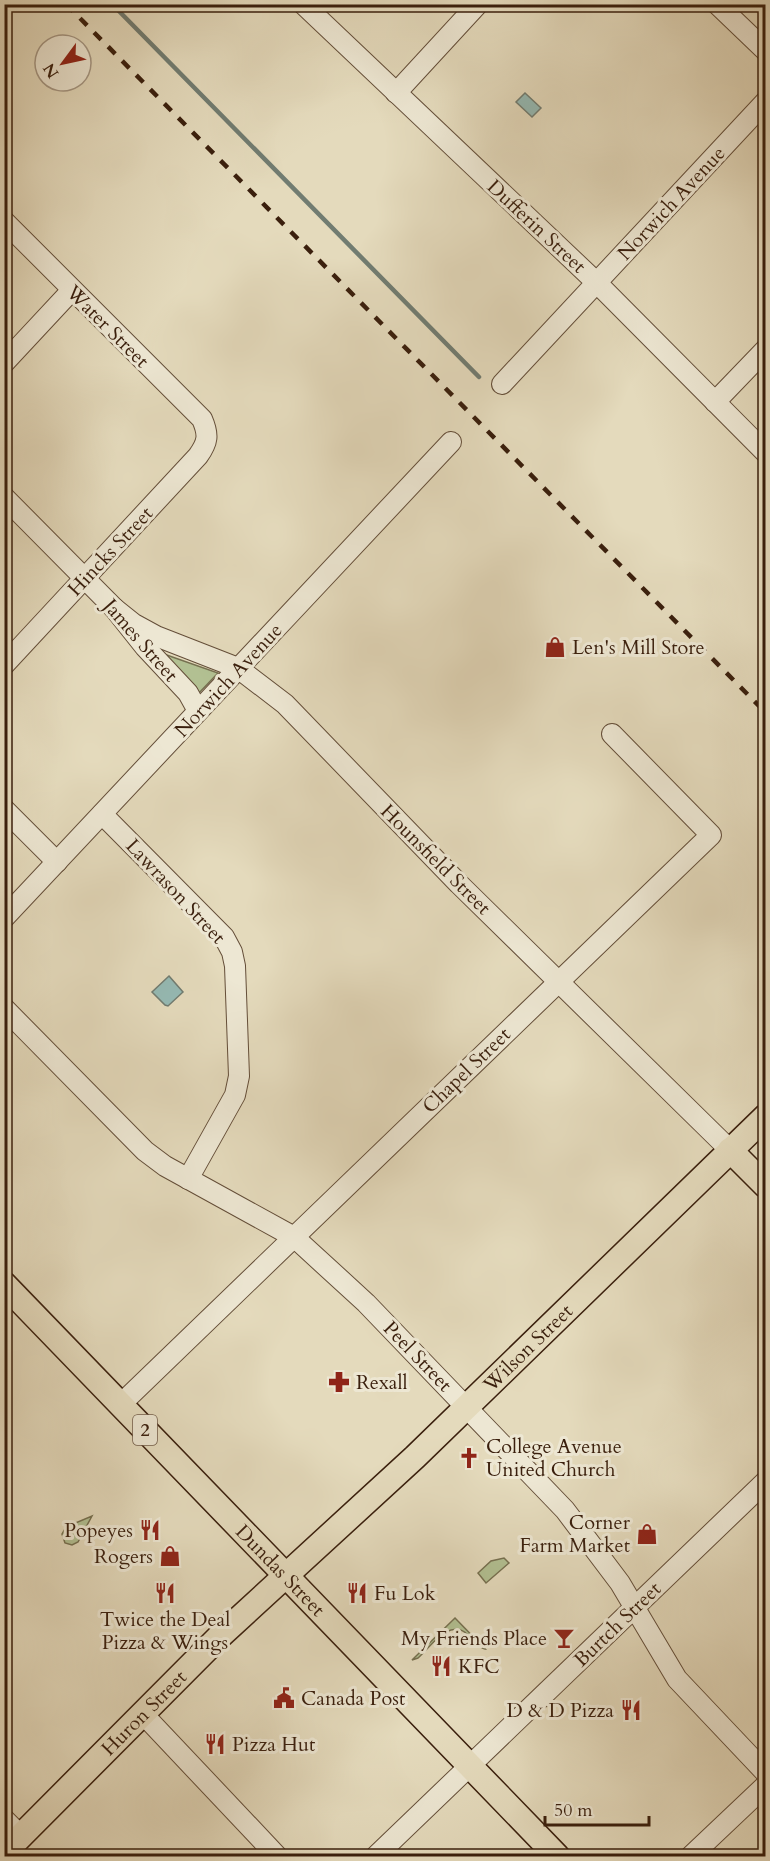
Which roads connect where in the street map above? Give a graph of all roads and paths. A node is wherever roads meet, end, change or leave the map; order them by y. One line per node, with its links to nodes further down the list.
1 (303, 4): 5 (street, Dufferin Street)
2 (478, 4): 5 (street)
3 (717, 4): 4 (street)
4 (765, 51)
5 (396, 93): 8 (street, Dufferin Street)
6 (765, 101): 8 (street, Norwich Avenue)
7 (4, 221): 9 (street, Water Street)
8 (597, 283): 12 (street, Norwich Avenue); 13 (street, Dufferin Street)
9 (72, 290): 11 (street); 14 (street, Water Street)
10 (765, 349): 13 (street)
11 (4, 363)
12 (502, 384)
13 (715, 402): 16 (street, Dufferin Street)
14 (208, 432): 18 (street, Hincks Street)
15 (451, 442): 21 (street, Norwich Avenue)
16 (765, 453)
17 (4, 497): 18 (street, James Street)
18 (85, 579): 19 (street, James Street); 20 (street, Hincks Street)
19 (114, 608): 21 (street, Hounsfield Street); 22 (street, James Street)
20 (4, 666)
21 (238, 668): 22 (street, Norwich Avenue); 28 (street, Hounsfield Street)
22 (198, 711): 25 (street, Norwich Avenue)
23 (612, 734): 28 (street, Chapel Street)
24 (4, 809): 26 (street)
25 (102, 814): 26 (street, Norwich Avenue); 32 (street, Lawrason Street)
26 (57, 861): 27 (street, Norwich Avenue)
27 (4, 918)
28 (559, 980): 31 (street, Hounsfield Street); 34 (street, Chapel Street)
29 (4, 1008): 32 (street, Peel Street)
30 (765, 1116): 31 (main road, Wilson Street)
31 (730, 1150): 33 (main road); 37 (main road, Wilson Street)
32 (188, 1179): 34 (street, Peel Street)
33 (765, 1186)
34 (294, 1237): 36 (street, Chapel Street); 37 (street, Peel Street)
35 (4, 1284): 36 (main road, Dundas Street / 2)
36 (121, 1404): 39 (main road, Dundas Street / 2)
37 (467, 1407): 39 (main road, Wilson Street); 40 (street, Peel Street)
38 (765, 1481): 40 (street, Burtch Street)
39 (287, 1576): 41 (main road, Huron Street); 42 (main road, Dundas Street / 2)
40 (635, 1607): 42 (street, Burtch Street); 43 (street, Peel Street)
41 (142, 1713): 46 (main road, Huron Street); 48 (street)
42 (469, 1767): 49 (street, Burtch Street); 50 (main road, Dundas Street / 2)
43 (765, 1773)
44 (765, 1785): 51 (street)
45 (4, 1819): 46 (street)
46 (21, 1836): 47 (main road, Huron Street)
47 (4, 1853)
48 (277, 1857)
49 (376, 1857)
50 (557, 1857)
51 (691, 1857)

